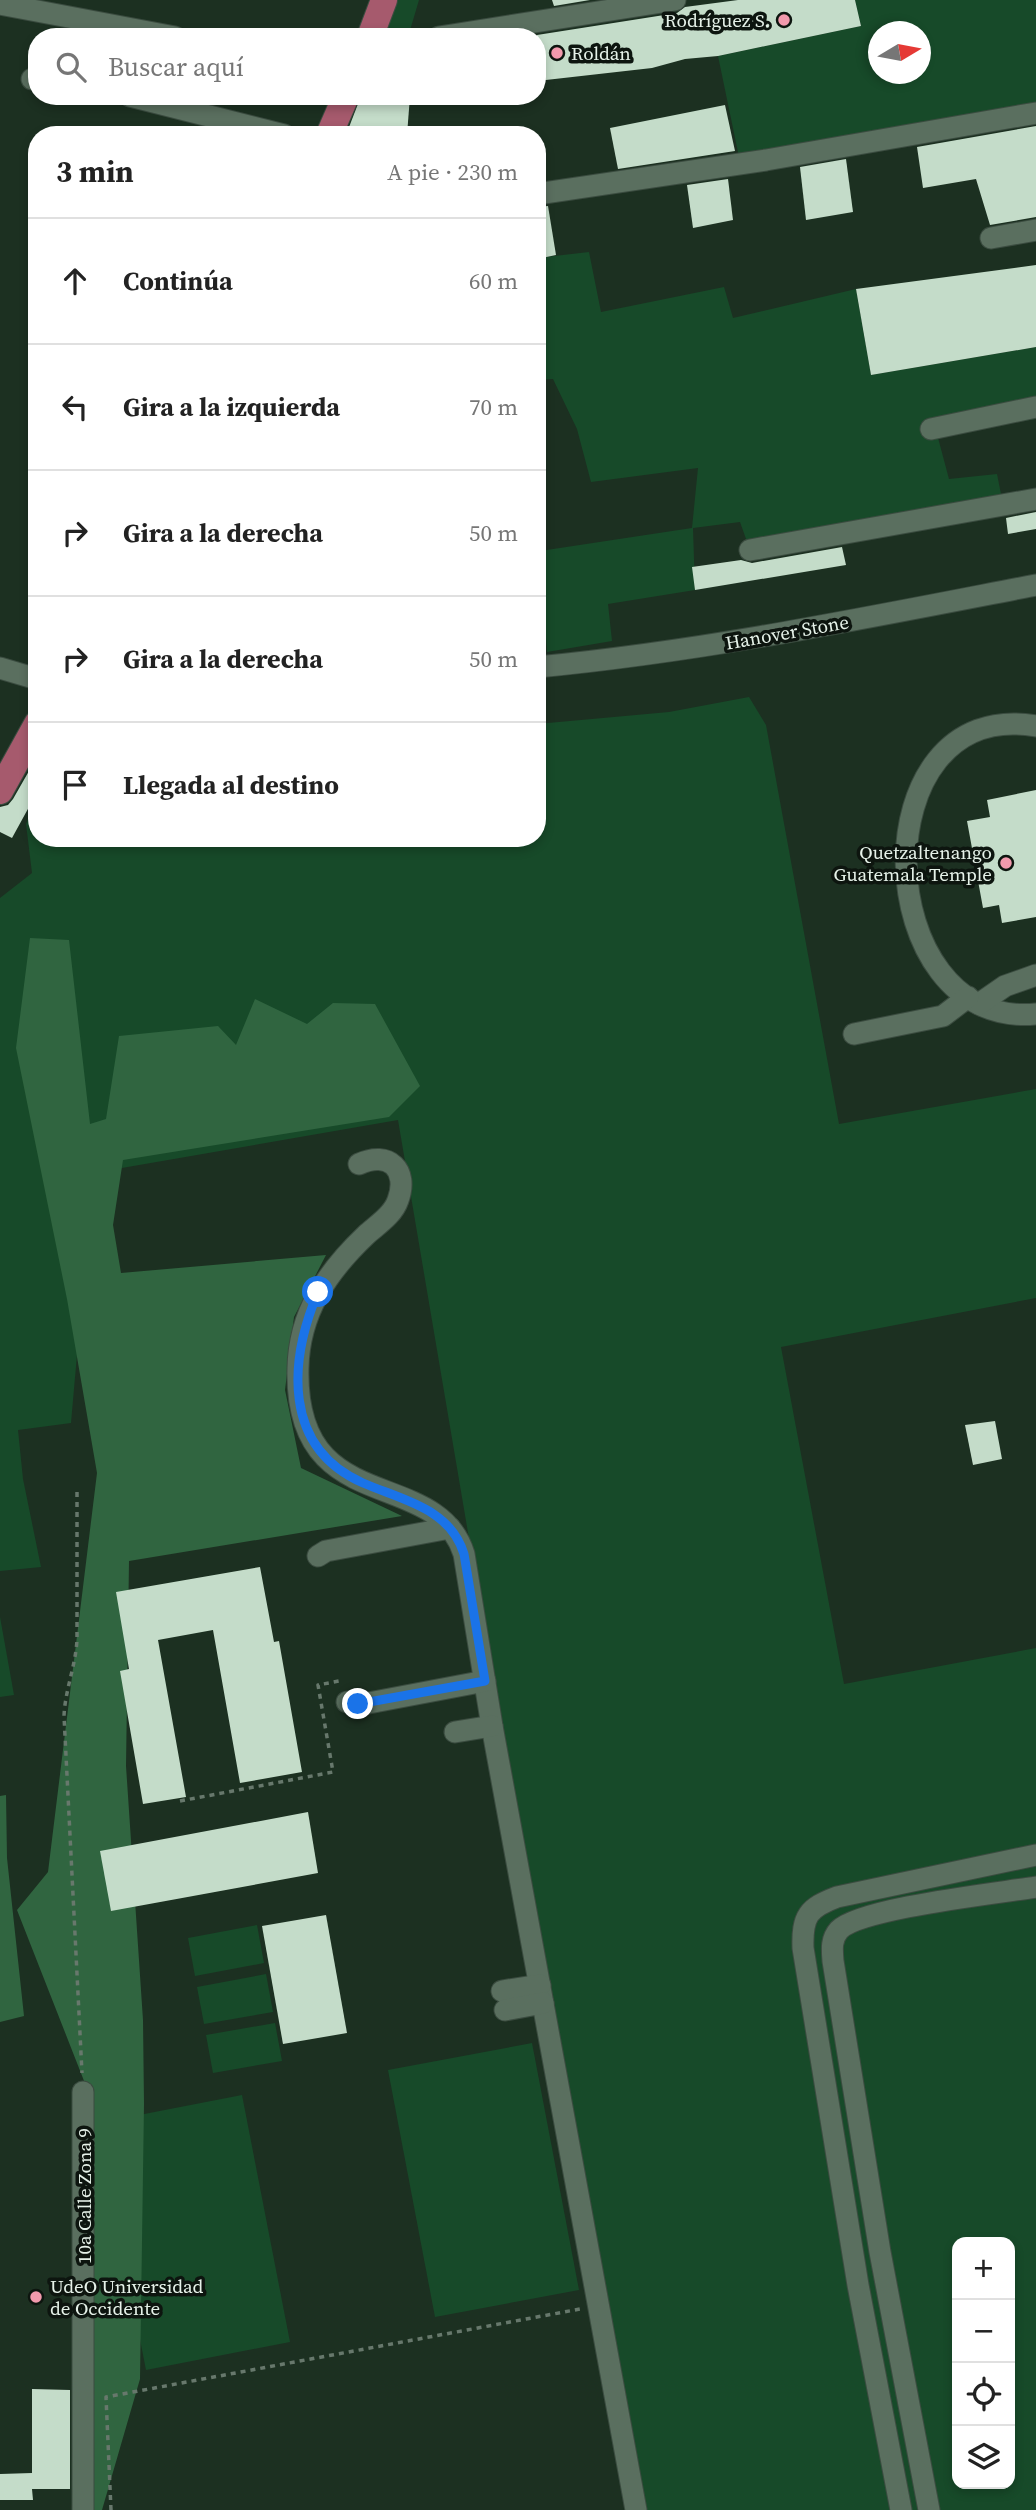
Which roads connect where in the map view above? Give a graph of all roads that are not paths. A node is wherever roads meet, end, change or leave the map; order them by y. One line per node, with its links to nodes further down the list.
1 (384, 0): 5 (main road)
2 (675, 0): 6 (street)
3 (0, 4): 4 (street)
4 (127, 28)
5 (373, 28)
6 (496, 28)
7 (166, 105): 11 (street)
8 (342, 105): 12 (main road)
9 (1036, 113): 14 (street)
10 (1036, 120): 13 (street)
11 (248, 126)
12 (333, 126)
13 (827, 157)
14 (546, 193)
15 (1036, 230): 16 (street)
16 (991, 238)
17 (1036, 407): 18 (street)
18 (931, 429)
19 (1036, 499): 20 (street)
20 (750, 550)
21 (1036, 585): 22 (street, Hanover Stone)
22 (546, 666)
23 (0, 668): 24 (street)
24 (28, 676)
25 (1036, 726): 29 (street)
26 (28, 740): 27 (main road)
27 (0, 791)
28 (1036, 975): 29 (street)
29 (974, 1001): 30 (street); 31 (street)
30 (1036, 1014)
31 (854, 1034)
32 (359, 1164): 33 (street)
33 (450, 1528): 34 (street); 35 (street)
34 (318, 1556)
35 (485, 1681): 36 (street); 37 (street)
36 (347, 1702)
37 (492, 1726): 38 (street); 41 (street)
38 (455, 1732)
39 (1036, 1855): 46 (street)
40 (1036, 1887): 47 (street)
41 (541, 1994): 42 (street); 45 (street)
42 (504, 2001)
43 (83, 2092): 44 (street, 10a Calle Zona 9)
44 (83, 2510)
45 (636, 2510)
46 (901, 2510)
47 (929, 2510)

